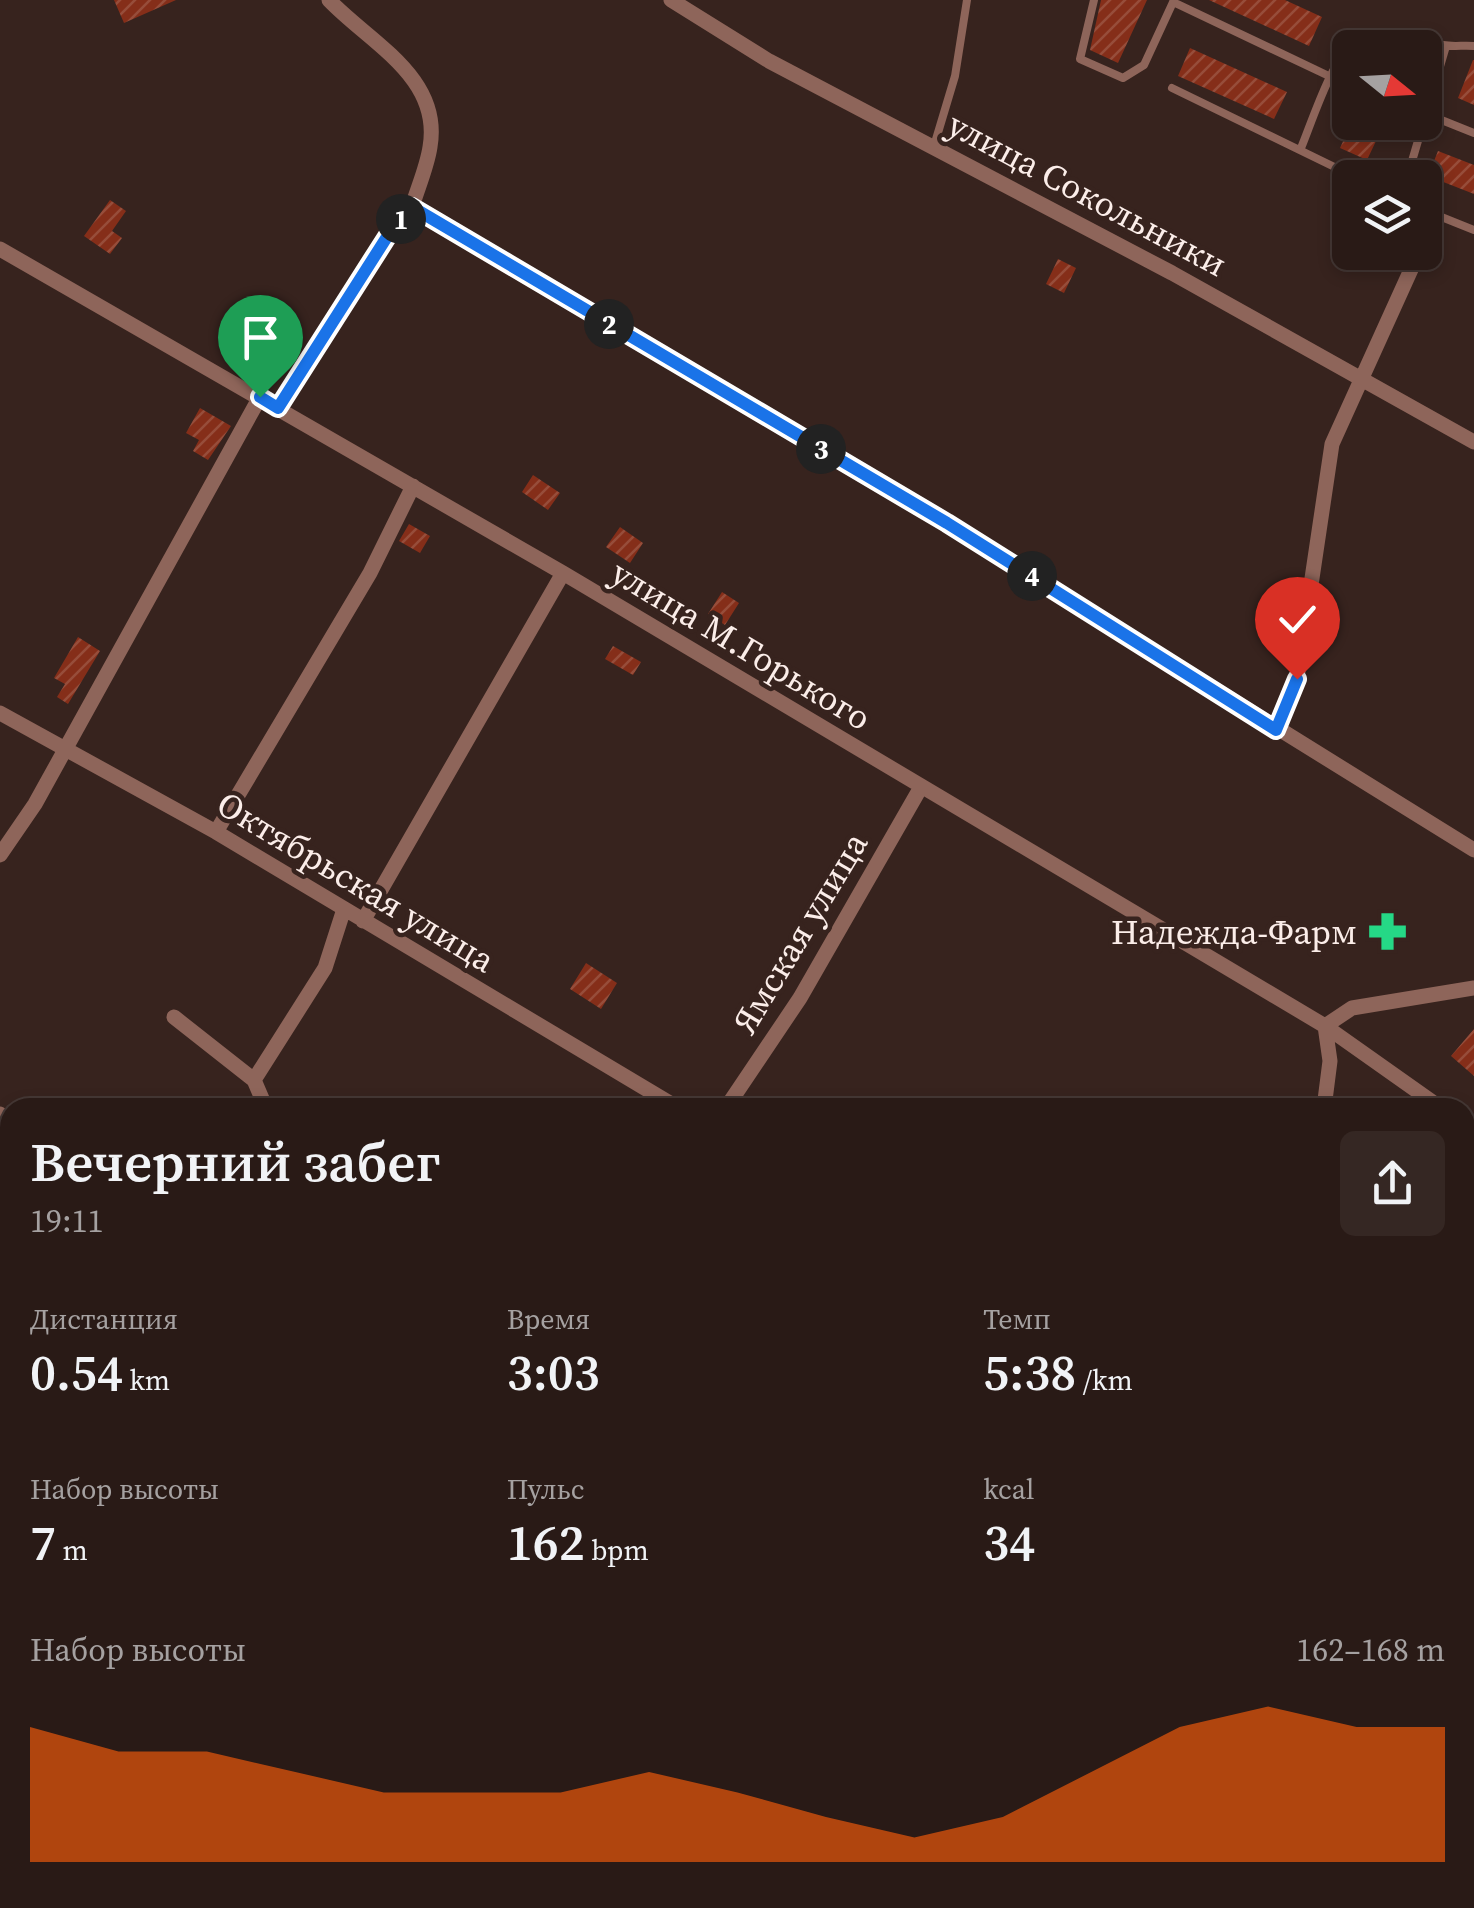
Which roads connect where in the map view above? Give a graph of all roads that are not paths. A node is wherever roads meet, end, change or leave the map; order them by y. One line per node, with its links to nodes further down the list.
1 (329, 0): 16 (street)
2 (671, 0): 13 (street, улица Сокольники)
3 (967, 0): 13 (lane)
4 (1094, 0): 5 (lane)
5 (1174, 1): 9 (lane)
6 (1446, 46): 7 (lane); 8 (lane); 9 (lane)
7 (1474, 46)
8 (1442, 57)
9 (1331, 77): 14 (lane)
10 (1172, 88): 14 (lane)
11 (1442, 120): 12 (lane)
12 (1474, 134)
13 (934, 146): 21 (street, улица Сокольники)
14 (1301, 148): 15 (lane)
15 (1332, 165)
16 (412, 207): 23 (lane); 28 (street)
17 (1442, 221): 18 (lane)
18 (1474, 230)
19 (0, 249): 22 (street, улица М.Горького)
20 (1410, 270): 21 (street)
21 (1358, 379): 24 (street, улица Сокольники); 28 (street)
22 (260, 397): 23 (street, улица М.Горького); 29 (street)
23 (278, 408): 25 (street, улица М.Горького)
24 (1474, 442)
25 (413, 486): 26 (street, улица М.Горького); 31 (street)
26 (563, 573): 30 (street, улица М.Горького); 35 (street)
27 (0, 713): 29 (street, Октябрьская улица)
28 (1276, 730): 32 (street)
29 (62, 749): 31 (street, Октябрьская улица); 33 (street)
30 (921, 787): 38 (street, улица М.Горького); 42 (street, Ямская улица)
31 (216, 832): 34 (street, Октябрьская улица)
32 (1474, 850)
33 (0, 855)
34 (344, 910): 35 (street, Октябрьская улица); 39 (street)
35 (363, 920): 41 (street, Октябрьская улица)
36 (1474, 988): 38 (street)
37 (174, 1018): 39 (street)
38 (1325, 1026): 43 (street); 44 (street, улица М.Горького)
39 (254, 1080): 40 (street)
40 (262, 1098)
41 (658, 1098)
42 (733, 1098)
43 (1325, 1098)
44 (1427, 1098)

